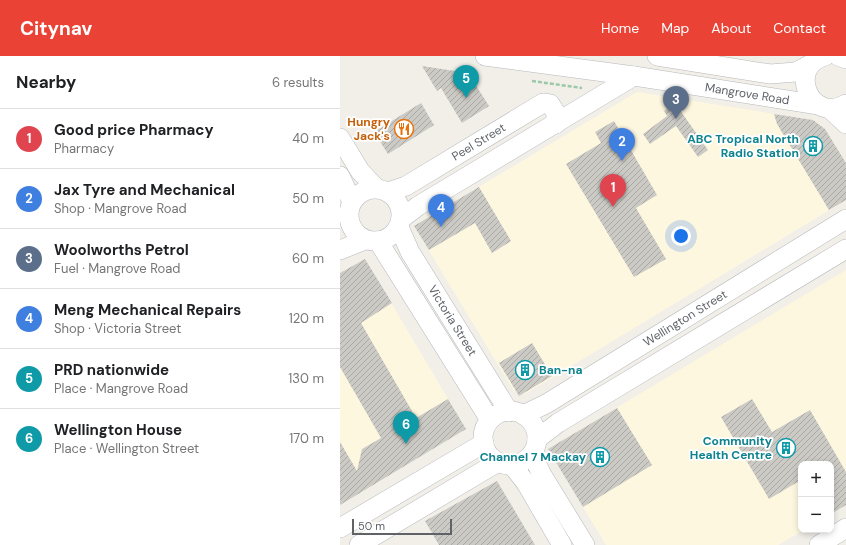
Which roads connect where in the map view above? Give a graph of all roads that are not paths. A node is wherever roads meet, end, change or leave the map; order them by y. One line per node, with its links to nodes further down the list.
1 (485, 56): 6 (street, Mangrove Road)
2 (657, 56): 5 (street, Mangrove Road)
3 (838, 56): 4 (street)
4 (846, 59)
5 (818, 60): 7 (street)
6 (634, 76): 7 (street, Mangrove Road); 8 (street, Peel Street)
7 (832, 106): 9 (street)
8 (556, 124): 12 (street, Peel Street); 15 (street, Peel Street)
9 (846, 124)
10 (340, 138): 12 (street)
11 (340, 176): 13 (street)
12 (382, 190): 13 (street); 15 (street)
13 (347, 213): 16 (street)
14 (846, 219): 19 (street, Wellington Street)
15 (400, 223): 16 (street); 19 (street, Victoria Street)
16 (372, 241): 18 (street); 20 (street, Victoria Street)
17 (846, 248): 22 (street, Wellington Street)
18 (340, 250)
19 (516, 413): 20 (street); 22 (street)
20 (490, 420): 21 (street)
21 (484, 443): 23 (street); 24 (street)
22 (534, 447): 23 (street); 28 (street)
23 (505, 464): 26 (street); 27 (street)
24 (340, 528)
25 (846, 528): 29 (street)
26 (359, 545)
27 (562, 545)
28 (586, 545)
29 (818, 545)

